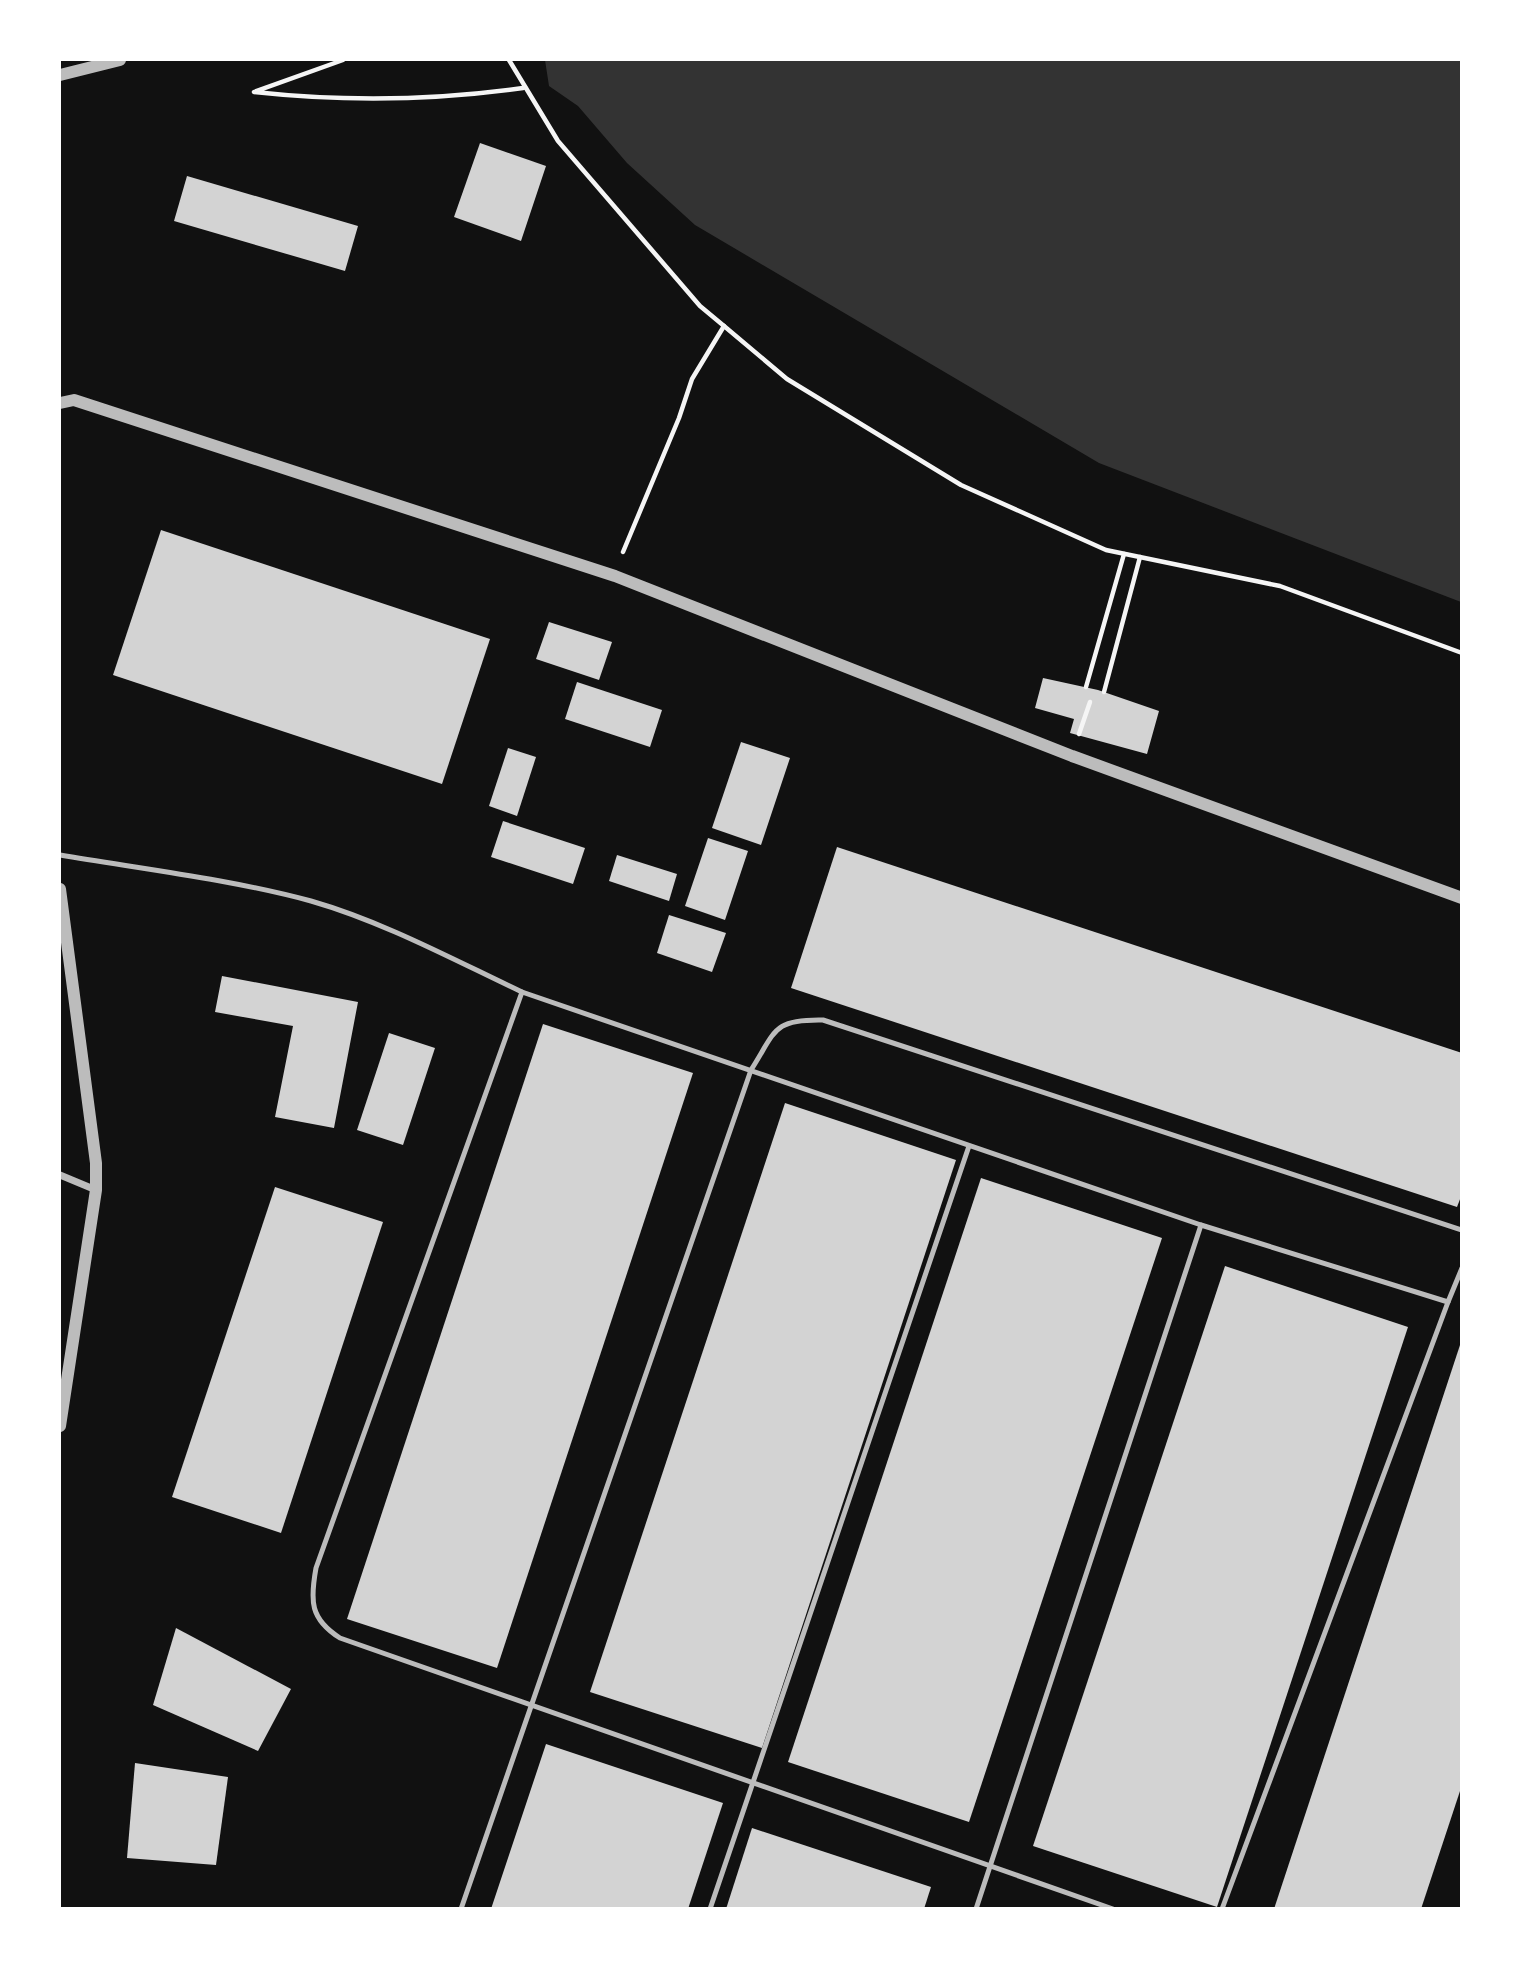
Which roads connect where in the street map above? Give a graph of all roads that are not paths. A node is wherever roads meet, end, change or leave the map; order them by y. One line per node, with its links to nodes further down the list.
1 (120, 60): 2 (street)
2 (60, 75)
3 (60, 403): 6 (street)
4 (60, 855): 7 (lane)
5 (60, 889): 11 (street)
6 (1461, 898)
7 (522, 992): 8 (lane); 17 (lane)
8 (751, 1070): 9 (lane); 13 (lane); 17 (lane)
9 (969, 1146): 12 (lane); 18 (lane)
10 (60, 1175): 11 (street)
11 (96, 1190): 16 (street)
12 (1201, 1225): 15 (lane); 19 (lane)
13 (1461, 1230)
14 (1461, 1268): 15 (lane)
15 (1448, 1302): 24 (lane)
16 (60, 1426)
17 (530, 1707): 18 (lane); 20 (lane)
18 (753, 1782): 19 (lane); 21 (lane)
19 (992, 1864): 22 (lane); 23 (lane)
20 (461, 1909)
21 (710, 1909)
22 (976, 1909)
23 (1113, 1909)
24 (1222, 1909)

